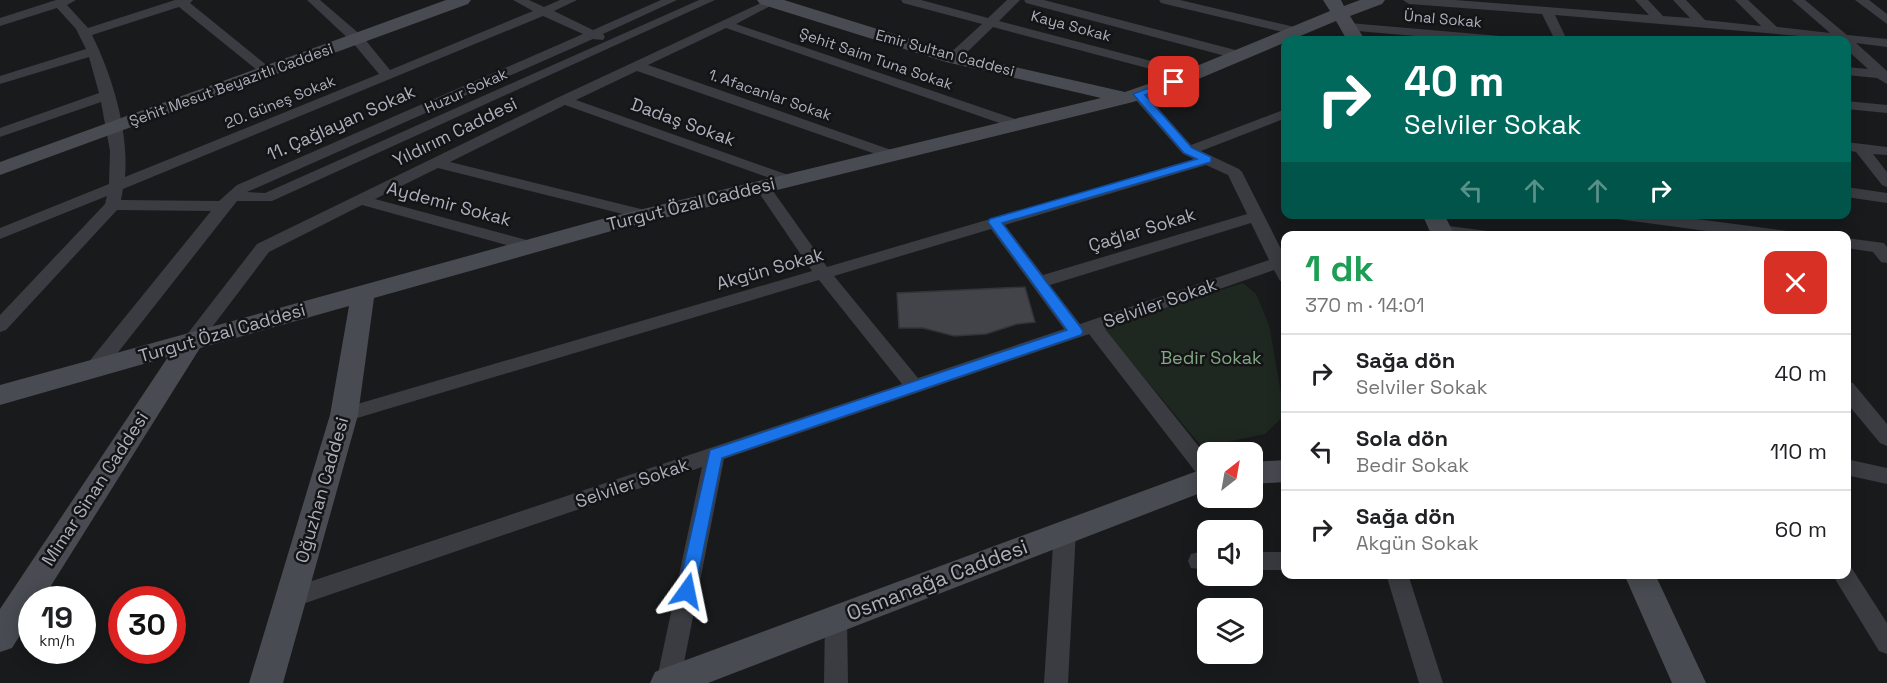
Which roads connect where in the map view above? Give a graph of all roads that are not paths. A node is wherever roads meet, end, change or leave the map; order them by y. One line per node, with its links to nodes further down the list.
1 (462, 0): 42 (street, Şehit Mesut Beyazıtlı Caddesi)
2 (519, 0): 23 (street)
3 (571, 0): 23 (street, 20. Güneş Sokak)
4 (670, 0): 34 (street, 11. Çağlayan Sokak)
5 (710, 0): 44 (street, Huzur Sokak)
6 (907, 0): 29 (street, Kaya Sokak)
7 (1014, 0): 29 (street)
8 (1030, 0): 48 (street)
9 (1166, 0): 35 (street)
10 (1376, 0): 25 (street, Turgut Özal Caddesi)
11 (1409, 0): 22 (street)
12 (1569, 0): 24 (street)
13 (1641, 0): 26 (street)
14 (1679, 0): 30 (street)
15 (1741, 0): 32 (street)
16 (1798, 0): 40 (street)
17 (1861, 0): 27 (street)
18 (184, 1): 33 (street); 51 (street)
19 (318, 1): 42 (street)
20 (769, 1): 31 (street, Yıldırım Caddesi); 49 (street, Emir Sultan Caddesi)
21 (65, 2): 28 (street); 33 (street)
22 (1546, 10): 24 (street); 38 (street)
23 (543, 11): 34 (street); 53 (street, 20. Güneş Sokak)
24 (1580, 13): 26 (street)
25 (1339, 14): 36 (street, Turgut Özal Caddesi); 37 (street, Ünal Sokak)
26 (1659, 19): 30 (street)
27 (1887, 20)
28 (0, 22)
29 (991, 22): 49 (street); 54 (street, Kaya Sokak)
30 (1701, 23): 32 (street)
31 (725, 24): 50 (street, Yıldırım Caddesi); 63 (street, Şehit Saim Tuna Sokak)
32 (1772, 30): 39 (street)
33 (85, 33): 47 (street)
34 (592, 34): 44 (street); 80 (street, 11. Çağlayan Sokak)
35 (1284, 36)
36 (1289, 36)
37 (1475, 36)
38 (1558, 36)
39 (1816, 36)
40 (1840, 36)
41 (1281, 39): 48 (street, Turgut Özal Caddesi)
42 (358, 40): 51 (street, Şehit Mesut Beyazıtlı Caddesi); 53 (street)
43 (1851, 40): 45 (street)
44 (613, 43): 80 (street, Huzur Sokak)
45 (1887, 43)
46 (1851, 45): 55 (street)
47 (94, 51): 56 (street); 57 (street)
48 (1238, 55): 54 (street, Turgut Özal Caddesi)
49 (953, 58): 58 (street, Emir Sultan Caddesi)
50 (637, 66): 59 (street, Yıldırım Caddesi); 69 (street, 1. Afacanlar Sokak)
51 (268, 72): 64 (street, Şehit Mesut Beyazıtlı Caddesi)
52 (1851, 72): 55 (street)
53 (388, 76): 75 (street, 20. Güneş Sokak)
54 (1192, 76): 58 (street, Turgut Özal Caddesi)
55 (1886, 76)
56 (0, 80)
57 (105, 96): 64 (street); 65 (street)
58 (1132, 96): 63 (street, Turgut Özal Caddesi); 67 (street)
59 (564, 100): 71 (street, Yıldırım Caddesi); 74 (street, Dadaş Sokak)
60 (1851, 105): 61 (street)
61 (1887, 109)
62 (1281, 116): 67 (street)
63 (1016, 124): 69 (street, Turgut Özal Caddesi)
64 (114, 127): 72 (street, Şehit Mesut Beyazıtlı Caddesi); 75 (street)
65 (0, 133)
66 (1854, 147): 68 (street); 73 (street)
67 (1188, 151): 70 (street)
68 (1887, 151)
69 (892, 155): 74 (street, Turgut Özal Caddesi)
70 (1207, 160): 83 (street); 85 (street, Akgün Sokak)
71 (437, 163): 79 (street, Yıldırım Caddesi); 82 (street)
72 (0, 169)
73 (1884, 176)
74 (789, 180): 76 (street, Turgut Özal Caddesi)
75 (116, 187): 81 (street); 89 (street, 20. Güneş Sokak)
76 (763, 187): 82 (street, Turgut Özal Caddesi); 95 (street)
77 (1851, 193): 78 (street)
78 (1887, 198)
79 (360, 200): 91 (street, Aydemir Sokak); 100 (street, Yıldırım Caddesi)
80 (228, 201): 81 (street, Huzur Sokak); 101 (street, 11. Çağlayan Sokak)
81 (113, 205): 98 (street)
82 (647, 215): 91 (street, Turgut Özal Caddesi)
83 (1256, 216): 93 (street); 96 (street, Çağlar Sokak)
84 (1656, 219): 88 (street)
85 (994, 222): 95 (street, Akgün Sokak); 96 (street)
86 (1439, 227): 87 (street)
87 (1460, 231)
88 (1748, 231)
89 (0, 234)
90 (1851, 244): 92 (street)
91 (528, 246): 97 (street, Turgut Özal Caddesi)
92 (1883, 252)
93 (1281, 268)
94 (1281, 270): 99 (street, Selviler Sokak)
95 (823, 274): 102 (street); 105 (street, Akgün Sokak)
96 (1039, 282): 99 (street)
97 (363, 293): 100 (street, Turgut Özal Caddesi); 105 (street, Oğuzhan Caddesi)
98 (0, 326)
99 (1084, 329): 102 (street, Selviler Sokak); 108 (street)
100 (191, 342): 101 (street, Turgut Özal Caddesi); 122 (street, Mimar Sinan Caddesi)
101 (94, 369): 104 (street, Turgut Özal Caddesi)
102 (915, 387): 107 (street, Selviler Sokak)
103 (1851, 394): 106 (street)
104 (0, 395)
105 (344, 415): 120 (street, Oğuzhan Caddesi)
106 (1887, 438)
107 (715, 454): 120 (street, Selviler Sokak); 125 (street)
108 (1197, 460)
109 (1851, 468): 112 (street)
110 (1281, 471): 111 (street)
111 (1263, 472)
112 (1887, 476)
113 (1197, 482): 114 (street, Osmanağa Caddesi)
114 (1065, 530): 121 (street, Osmanağa Caddesi); 127 (street)
115 (1263, 561): 116 (street)
116 (1281, 561)
117 (1399, 579): 128 (street)
118 (1641, 579): 129 (street)
119 (1846, 579): 123 (street)
120 (291, 598): 124 (street, Oğuzhan Caddesi)
121 (836, 618): 125 (street, Osmanağa Caddesi); 126 (street)
122 (0, 637)
123 (1887, 644)
124 (266, 683)
125 (667, 683)
126 (836, 683)
127 (1056, 683)
128 (1431, 683)
129 (1689, 683)

